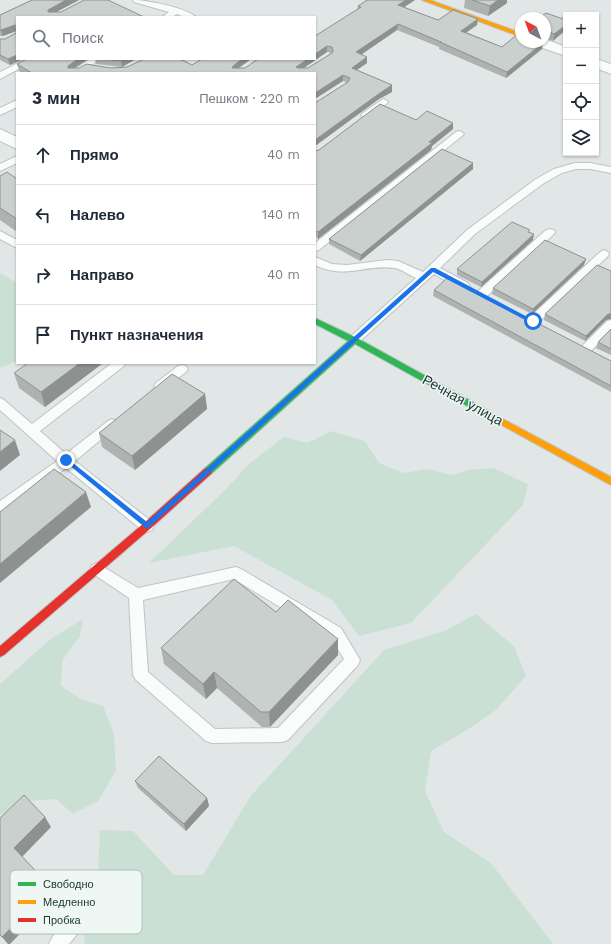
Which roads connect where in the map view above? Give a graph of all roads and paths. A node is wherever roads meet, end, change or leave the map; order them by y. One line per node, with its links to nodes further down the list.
1 (137, 0): 3 (lane)
2 (425, 0): 6 (street)
3 (176, 11): 4 (lane); 5 (lane)
4 (168, 16)
5 (189, 16)
6 (515, 33)
7 (551, 46): 8 (street)
8 (563, 51)
9 (31, 60): 16 (lane)
10 (95, 60): 12 (lane)
11 (599, 64): 14 (street)
12 (86, 66): 13 (lane); 15 (lane)
13 (101, 69)
14 (611, 69)
15 (76, 72)
16 (0, 76)
17 (384, 102): 20 (lane)
18 (16, 104): 19 (lane)
19 (0, 112)
20 (359, 121)
21 (0, 134): 23 (street)
22 (458, 134): 30 (lane)
23 (16, 143)
24 (16, 160): 25 (lane)
25 (0, 168)
26 (611, 170): 33 (lane)
27 (550, 232): 34 (lane)
28 (0, 234): 29 (lane)
29 (16, 245)
30 (316, 247)
31 (604, 254): 38 (lane)
32 (316, 261): 33 (lane)
33 (429, 273): 34 (lane); 41 (lane)
34 (481, 295): 35 (lane)
35 (494, 302)
36 (520, 315): 38 (lane)
37 (316, 321): 41 (street, Речная улица)
38 (533, 321): 40 (lane)
39 (611, 324): 43 (lane)
40 (546, 328)
41 (354, 340): 52 (street, Речная улица); 54 (street)
42 (572, 342): 43 (lane)
43 (586, 349): 44 (lane)
44 (598, 356)
45 (119, 364): 50 (lane)
46 (182, 370): 47 (lane)
47 (151, 393)
48 (0, 403): 50 (lane)
49 (121, 417): 51 (lane)
50 (32, 430): 51 (lane)
51 (66, 460): 53 (lane); 54 (lane)
52 (611, 481)
53 (0, 508)
54 (147, 526): 55 (street)
55 (97, 569): 56 (lane); 57 (street)
56 (136, 595): 56 (lane)
57 (0, 652)
58 (66, 934): 59 (lane)
59 (58, 944)

